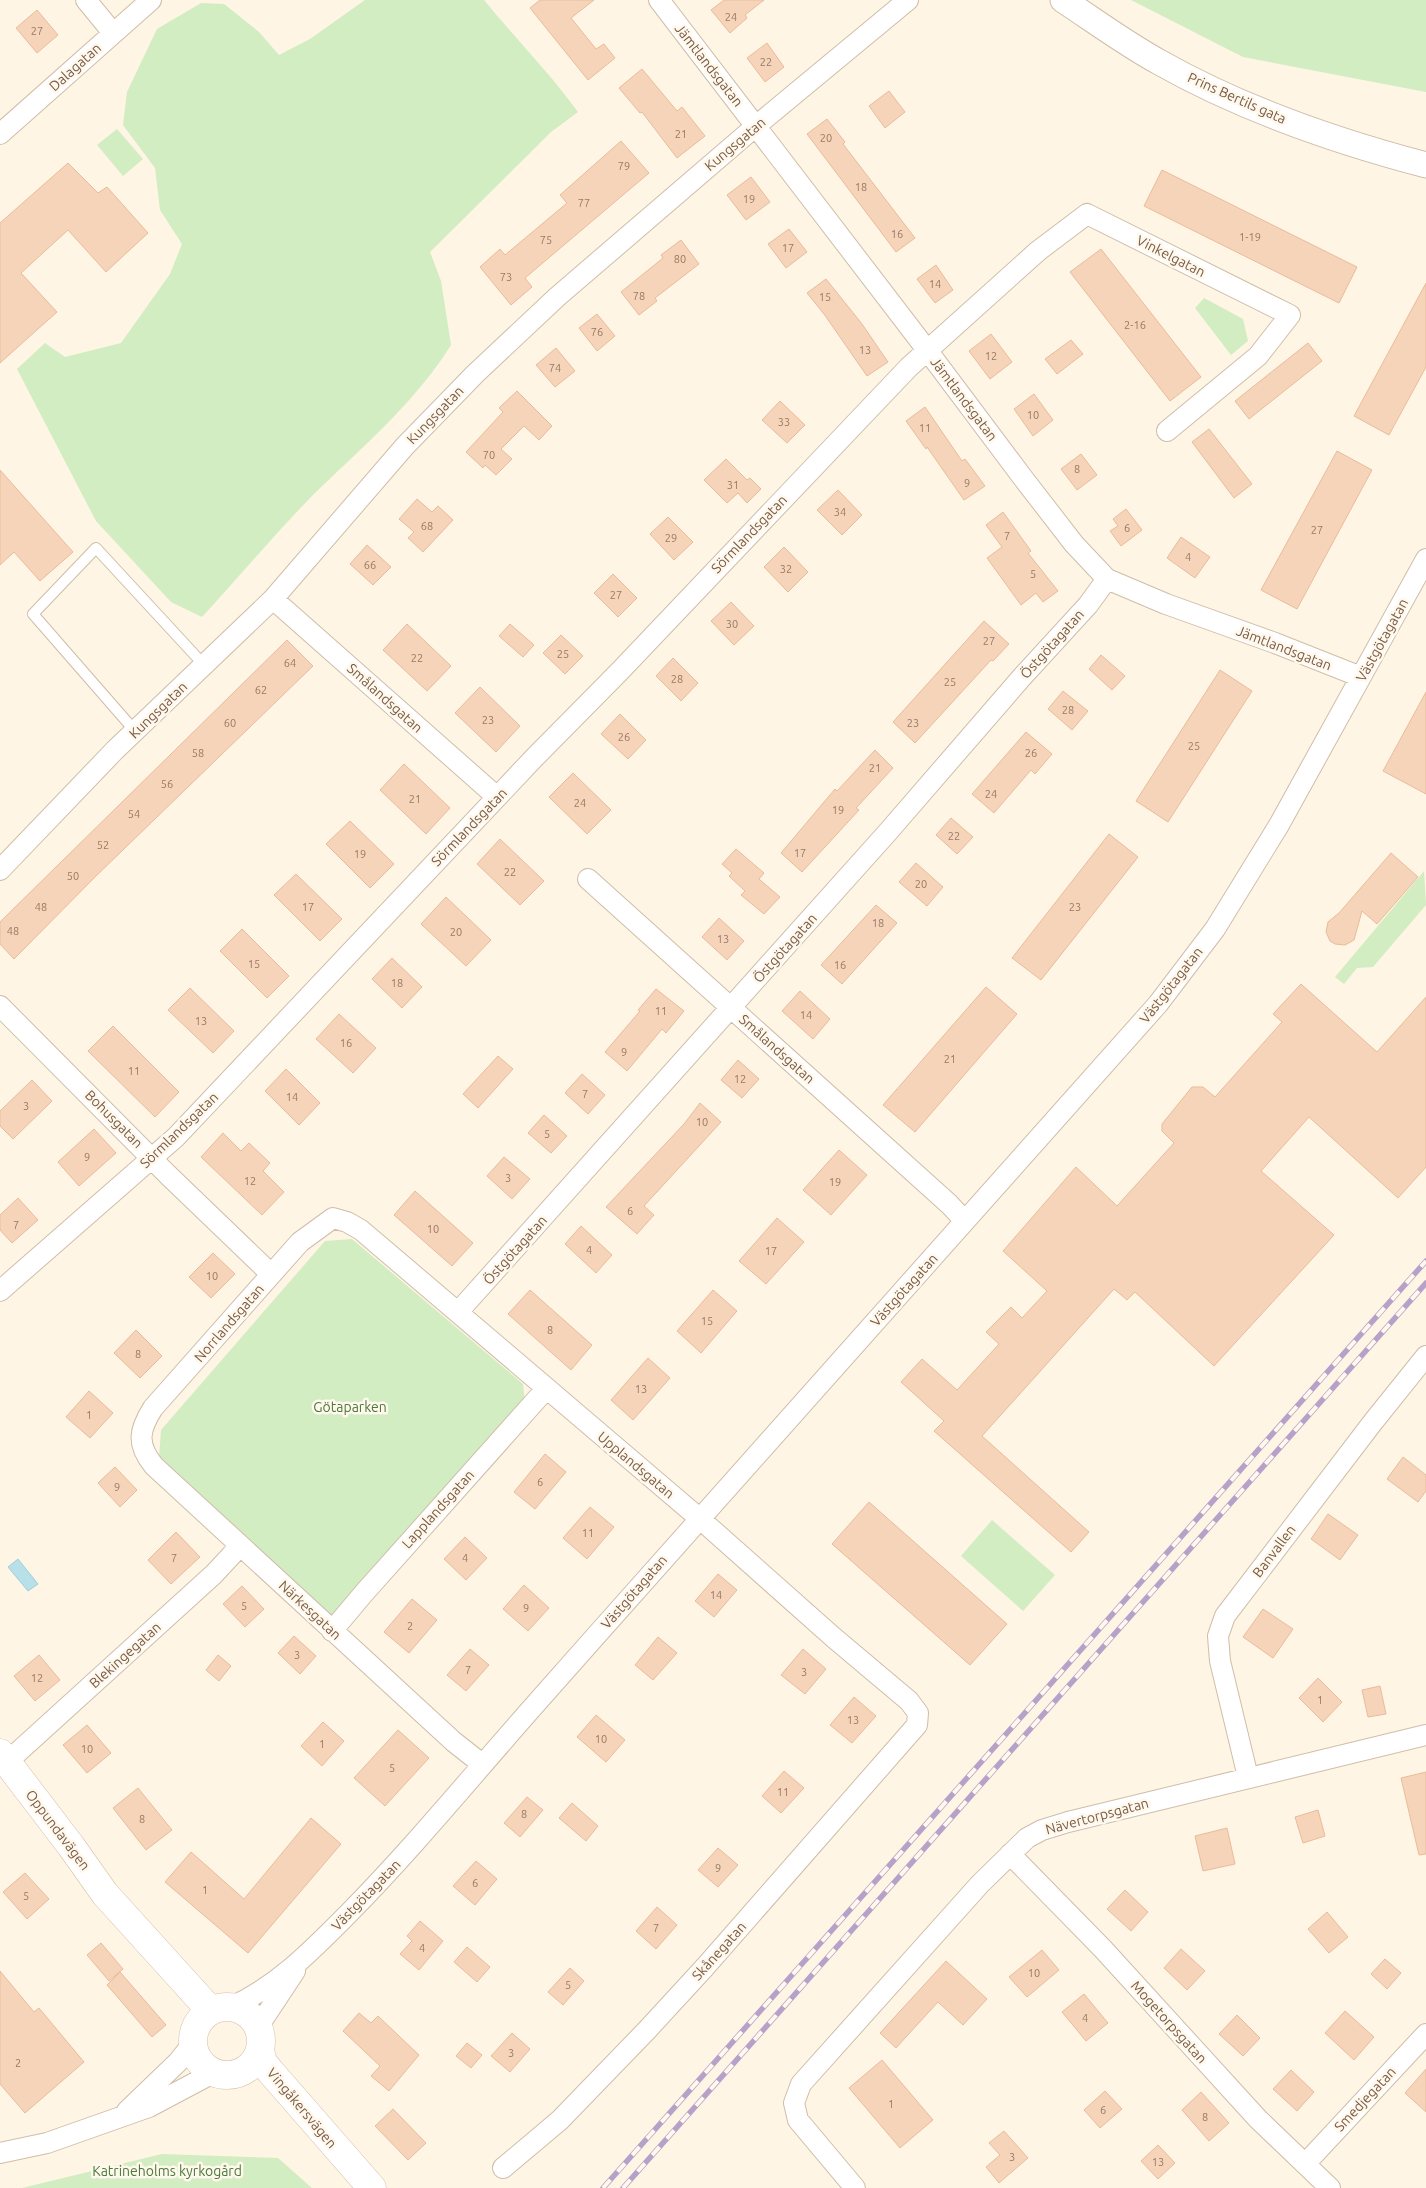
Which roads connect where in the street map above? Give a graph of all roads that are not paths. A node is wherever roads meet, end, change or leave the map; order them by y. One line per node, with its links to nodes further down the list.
1 (86, 0): 6 (street)
2 (151, 0): 6 (street, Dalagatan)
3 (659, 0): 7 (street, Jämtlandsgatan)
4 (908, 0): 7 (street, Kungsgatan)
5 (1063, 0): 9 (street, Prins Bertils gata)
6 (113, 33): 8 (street, Dalagatan)
7 (756, 126): 10 (street, Jämtlandsgatan); 14 (street, Kungsgatan)
8 (0, 134)
9 (1426, 165)
10 (927, 350): 11 (street, Vinkelgatan); 13 (street, Jämtlandsgatan); 18 (street, Sörmlandsgatan)
11 (1167, 432)
12 (1426, 559): 16 (street, Västgötagatan)
13 (1107, 579): 16 (street, Jämtlandsgatan); 22 (street, Östgötagatan)
14 (273, 599): 15 (street, Kungsgatan); 18 (street, Smålandsgatan)
15 (204, 665): 17 (street, Kungsgatan); 17 (lane)
16 (1361, 677): 25 (street, Västgötagatan)
17 (135, 731): 19 (street, Kungsgatan)
18 (497, 797): 23 (street, Sörmlandsgatan)
19 (0, 870)
20 (588, 878): 22 (street, Smålandsgatan)
21 (0, 1006): 23 (street, Bohusgatan)
22 (731, 1007): 25 (street, Smålandsgatan); 28 (street, Östgötagatan)
23 (152, 1157): 26 (street, Bohusgatan); 27 (street, Sörmlandsgatan)
24 (344, 1221): 26 (street, Norrlandsgatan); 28 (street, Upplandsgatan)
25 (965, 1221): 33 (street, Västgötagatan)
26 (271, 1274): 32 (street, Norrlandsgatan)
27 (0, 1291)
28 (458, 1312): 31 (street, Upplandsgatan)
29 (1426, 1356): 30 (street, Banvallen)
30 (1419, 1377): 40 (street, Banvallen)
31 (546, 1389): 33 (street, Upplandsgatan); 35 (street, Lapplandsgatan)
32 (143, 1450): 34 (street, Närkesgatan)
33 (699, 1518): 36 (street, Upplandsgatan); 39 (street, Västgötagatan)
34 (240, 1546): 35 (street, Närkesgatan); 38 (street, Blekingegatan)
35 (332, 1631): 39 (street, Närkesgatan)
36 (917, 1718): 51 (street, Skånegatan)
37 (1426, 1735): 40 (street, Nävertorpsgatan)
38 (4, 1758): 43 (main road, Oppundavägen)
39 (482, 1764): 42 (street, Västgötagatan)
40 (1248, 1777): 41 (street, Nävertorpsgatan)
41 (1010, 1854): 50 (street, Mogetorpsgatan); 53 (street, Nävertorpsgatan)
42 (302, 1961): 43 (street, Västgötagatan); 45 (street, Västgötagatan)
43 (208, 2023): 45 (main road, Vingåkersvägen); 46 (main road, Vingåkersvägen); 47 (street, Vingåkersvägen)
44 (1426, 2034): 50 (street, Smedjegatan)
45 (259, 2039): 46 (main road, Vingåkersvägen); 49 (main road, Vingåkersvägen)
46 (226, 2073): 47 (street, Vingåkersvägen); 49 (main road, Vingåkersvägen)
47 (121, 2117): 48 (street, Vingåkersvägen)
48 (0, 2153)
49 (349, 2163): 52 (main road, Vingåkersvägen)
50 (1305, 2164): 54 (street, Mogetorpsgatan)
51 (503, 2168)
52 (372, 2188)
53 (855, 2188)
54 (1330, 2188)

